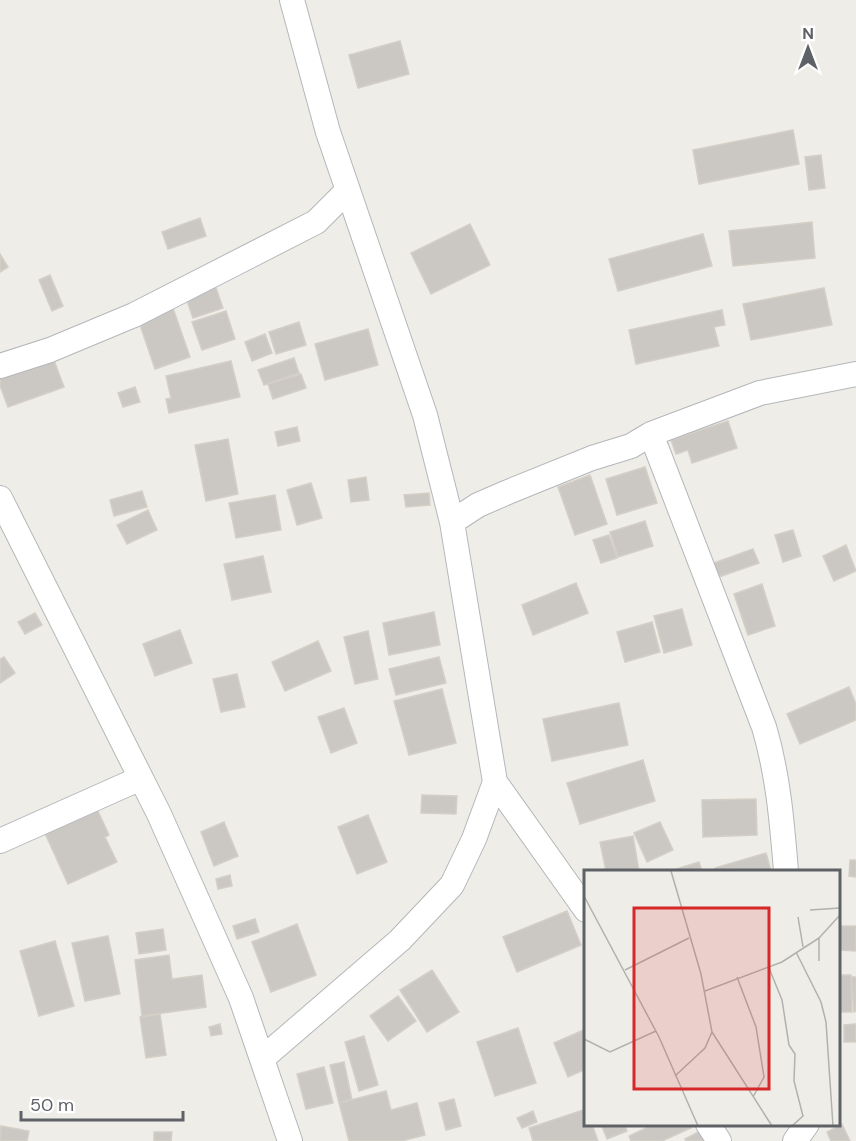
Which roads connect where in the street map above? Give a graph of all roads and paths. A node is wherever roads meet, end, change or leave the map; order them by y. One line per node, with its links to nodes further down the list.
1 (292, 0): 2 (street)
2 (348, 190): 3 (street); 7 (street)
3 (0, 366)
4 (856, 376): 5 (street)
5 (651, 434): 7 (street); 11 (street)
6 (0, 498): 8 (street)
7 (452, 522): 9 (street)
8 (141, 778): 10 (street); 13 (street)
9 (495, 782): 12 (street); 13 (street)
10 (0, 841)
11 (786, 870)
12 (584, 907)
13 (264, 1058): 16 (street)
14 (709, 1126): 17 (street)
15 (806, 1126): 18 (street)
16 (290, 1141)
17 (719, 1141)
18 (795, 1141)

